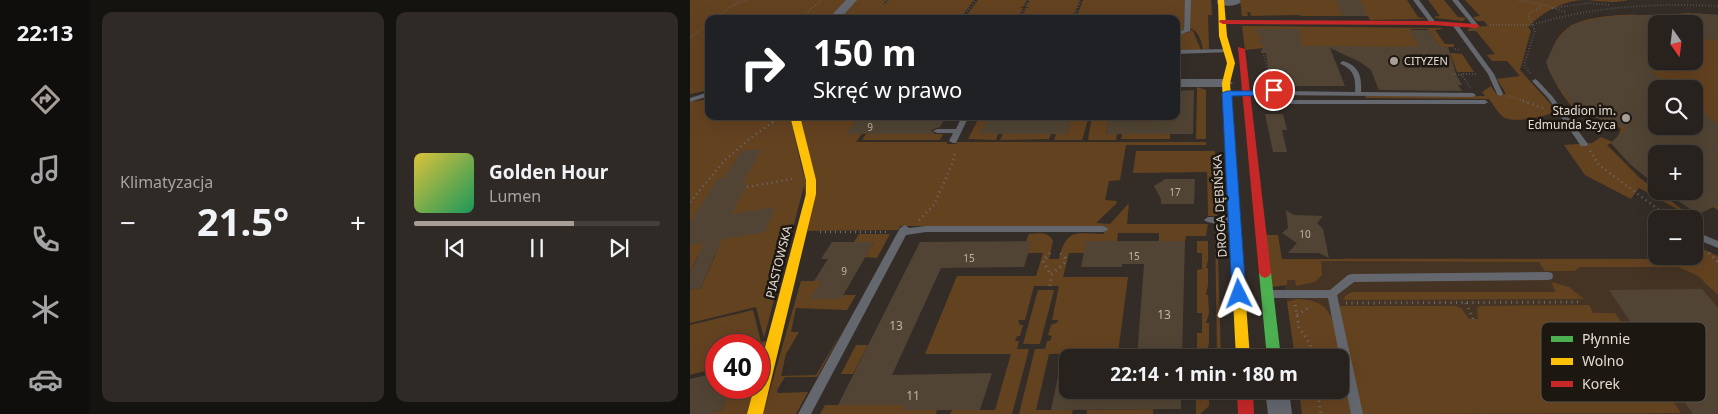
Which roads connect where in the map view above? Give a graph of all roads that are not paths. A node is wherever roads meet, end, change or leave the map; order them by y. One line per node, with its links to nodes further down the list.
1 (852, 0): 7 (street)
2 (1188, 0): 13 (lane)
3 (1416, 0): 10 (lane)
4 (1455, 0): 12 (lane)
5 (1221, 1): 6 (street); 8 (street, DROGA DĘBIŃSKA)
6 (1236, 1): 9 (street)
7 (837, 15)
8 (1223, 22): 9 (street); 14 (street, DROGA DĘBIŃSKA)
9 (1238, 23): 10 (street); 21 (street)
10 (1433, 23): 11 (street)
11 (1456, 26): 12 (street); 24 (lane)
12 (1476, 26)
13 (1180, 33)
14 (1224, 51): 15 (lane); 20 (street, DROGA DĘBIŃSKA)
15 (1180, 52)
16 (1344, 63): 23 (lane)
17 (1277, 77): 22 (lane)
18 (1535, 82): 36 (lane)
19 (1180, 83): 20 (street)
20 (1227, 88): 21 (street); 33 (street, DROGA DĘBIŃSKA)
21 (1246, 93): 22 (lane); 34 (street)
22 (1272, 93): 23 (lane); 28 (lane)
23 (1358, 93): 26 (lane)
24 (1500, 94)
25 (705, 95): 27 (lane)
26 (1473, 95)
27 (690, 98)
28 (1485, 102)
29 (796, 120): 50 (street, PIASTOWSKA)
30 (964, 120): 32 (lane)
31 (937, 131): 32 (lane)
32 (958, 131): 35 (lane)
33 (1230, 138): 34 (street); 38 (street, DROGA DĘBIŃSKA)
34 (1253, 140): 44 (street)
35 (954, 142)
36 (1584, 144)
37 (1208, 220): 38 (lane)
38 (1235, 220): 43 (street, DROGA DĘBIŃSKA)
39 (1103, 229): 51 (lane)
40 (1703, 238): 41 (lane)
41 (1718, 245)
42 (1548, 276): 45 (lane)
43 (1239, 294): 44 (street); 46 (street, DROGA DĘBIŃSKA)
44 (1267, 294): 45 (lane); 47 (street)
45 (1333, 299): 54 (lane)
46 (1242, 349)
47 (1273, 349)
48 (1245, 399): 52 (street)
49 (1278, 399): 53 (street)
50 (755, 414)
51 (804, 414)
52 (1246, 414)
53 (1280, 414)
54 (1357, 414)

